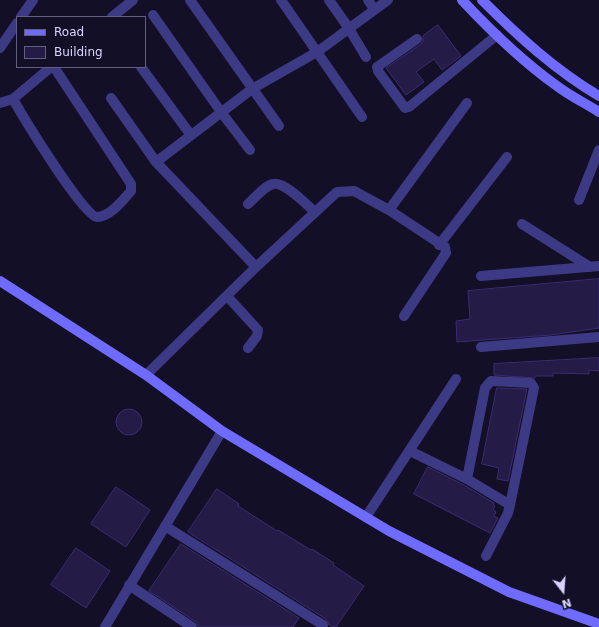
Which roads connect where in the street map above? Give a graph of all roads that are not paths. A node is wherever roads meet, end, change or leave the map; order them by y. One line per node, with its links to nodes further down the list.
1 (33, 0): 12 (street)
2 (133, 0): 13 (street)
3 (190, 0): 26 (street)
4 (281, 0): 19 (street)
5 (329, 0): 15 (street)
6 (368, 0): 10 (street)
7 (388, 0): 10 (street)
8 (462, 0): 16 (street)
9 (482, 0): 20 (street)
10 (374, 9): 15 (street)
11 (153, 15): 32 (street)
12 (22, 16)
13 (113, 16)
14 (16, 24): 18 (street)
15 (348, 27): 19 (street); 21 (street)
16 (497, 36): 17 (street); 22 (street)
17 (417, 39)
18 (0, 48)
19 (317, 52): 26 (street); 34 (street)
20 (537, 53): 22 (street); 27 (street)
21 (366, 57)
22 (528, 63): 33 (street)
23 (51, 68): 29 (street)
24 (53, 68): 29 (street)
25 (142, 68): 36 (street)
26 (252, 89): 32 (street); 35 (street)
27 (599, 96)
28 (111, 98): 40 (street)
29 (13, 99): 30 (street)
30 (0, 103)
31 (467, 103): 43 (street)
32 (221, 112): 36 (street); 37 (street)
33 (599, 112)
34 (362, 117)
35 (279, 126)
36 (190, 134): 40 (street)
37 (250, 150)
38 (599, 150): 41 (street)
39 (506, 157): 46 (street)
40 (156, 162): 47 (street)
41 (579, 200)
42 (248, 204): 44 (street)
43 (388, 210): 44 (street); 46 (street)
44 (315, 212): 47 (street)
45 (522, 224): 48 (street)
46 (439, 245): 52 (street)
47 (256, 267): 51 (street)
48 (595, 267): 49 (street)
49 (481, 276)
50 (0, 281): 56 (street)
51 (227, 296): 55 (street); 56 (street)
52 (404, 316)
53 (599, 337): 54 (street)
54 (481, 346)
55 (248, 348)
56 (146, 375): 58 (street)
57 (456, 379): 59 (street)
58 (222, 431): 62 (street); 63 (street)
59 (410, 451): 60 (street); 62 (street)
60 (468, 479): 61 (street); 61 (street)
61 (510, 505): 64 (street)
62 (366, 518): 66 (street)
63 (165, 526): 65 (street); 67 (street)
64 (486, 556)
65 (129, 585): 68 (street); 69 (street)
66 (599, 624)
67 (323, 625)
68 (105, 627)
69 (192, 627)

